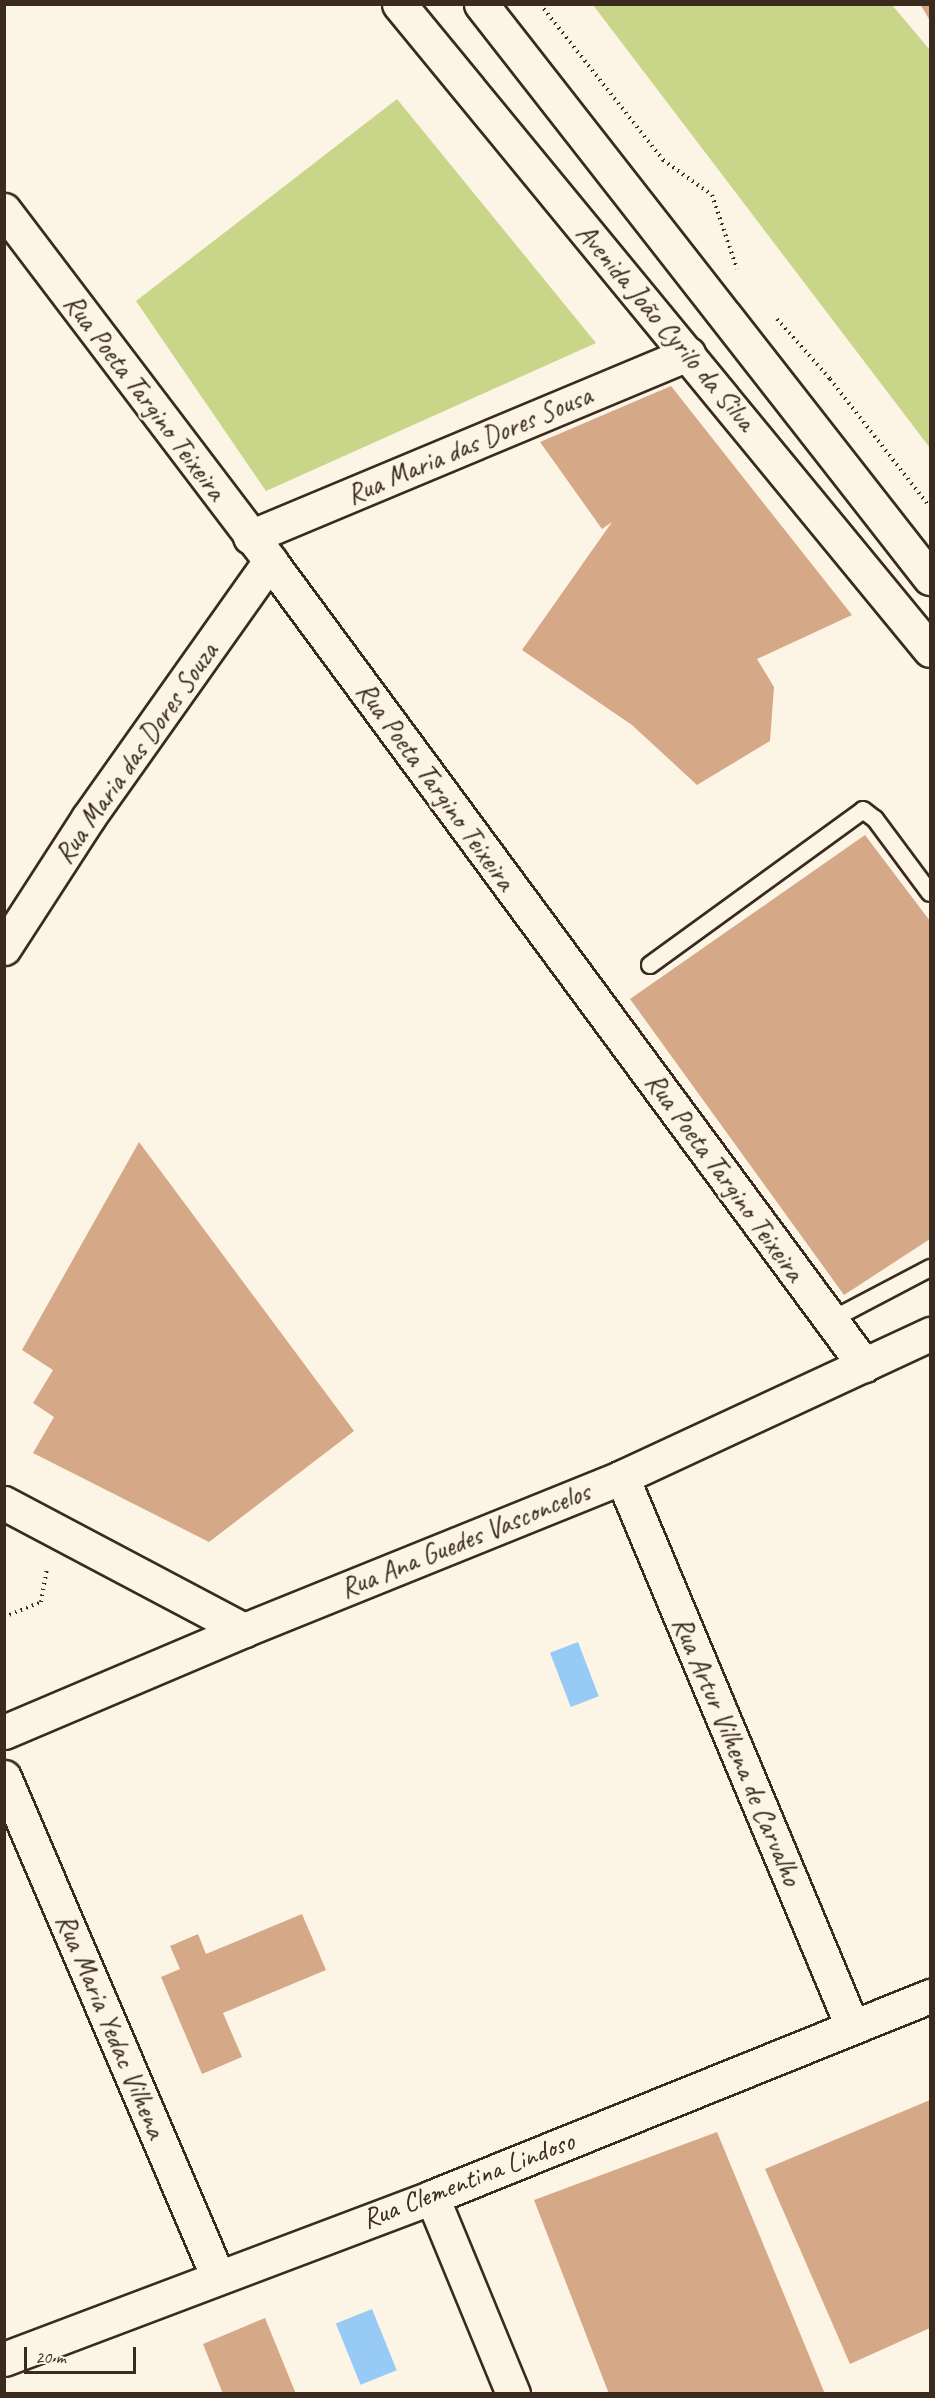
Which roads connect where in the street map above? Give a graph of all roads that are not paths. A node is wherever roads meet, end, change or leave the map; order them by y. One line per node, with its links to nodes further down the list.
1 (399, 4): 4 (street, Avenida João Cyrilo da Silva)
2 (482, 4): 6 (street, Avenida João Cyrilo da Silva)
3 (4, 210): 5 (street, Rua Poeta Targino Teixeira)
4 (688, 354): 5 (street, Rua Maria das Dores Sousa); 7 (street, Avenida João Cyrilo da Silva)
5 (260, 549): 9 (street, Rua Maria das Dores Souza); 12 (street, Rua Poeta Targino Teixeira)
6 (930, 578)
7 (930, 650)
8 (930, 893): 10 (lane)
9 (4, 948)
10 (650, 965)
11 (930, 1268): 12 (lane)
12 (831, 1320): 14 (street, Rua Poeta Targino Teixeira)
13 (930, 1334): 14 (street, Rua Ana Guedes Vasconcelos)
14 (864, 1365): 15 (street, Rua Ana Guedes Vasconcelos)
15 (622, 1477): 17 (street, Rua Ana Guedes Vasconcelos); 21 (street, Rua Artur Vilhena de Carvalho)
16 (4, 1503): 17 (street)
17 (244, 1630): 18 (street, Rua Ana Guedes Vasconcelos)
18 (4, 1732)
19 (4, 1777): 23 (street, Rua Maria Yedac Vilhena)
20 (930, 1996): 21 (street, Rua Clementina Lindoso)
21 (852, 2026): 22 (street, Rua Clementina Lindoso)
22 (432, 2197): 23 (street, Rua Clementina Lindoso); 25 (street)
23 (217, 2275): 24 (street, Rua Clementina Lindoso)
24 (4, 2359)
25 (513, 2394)

